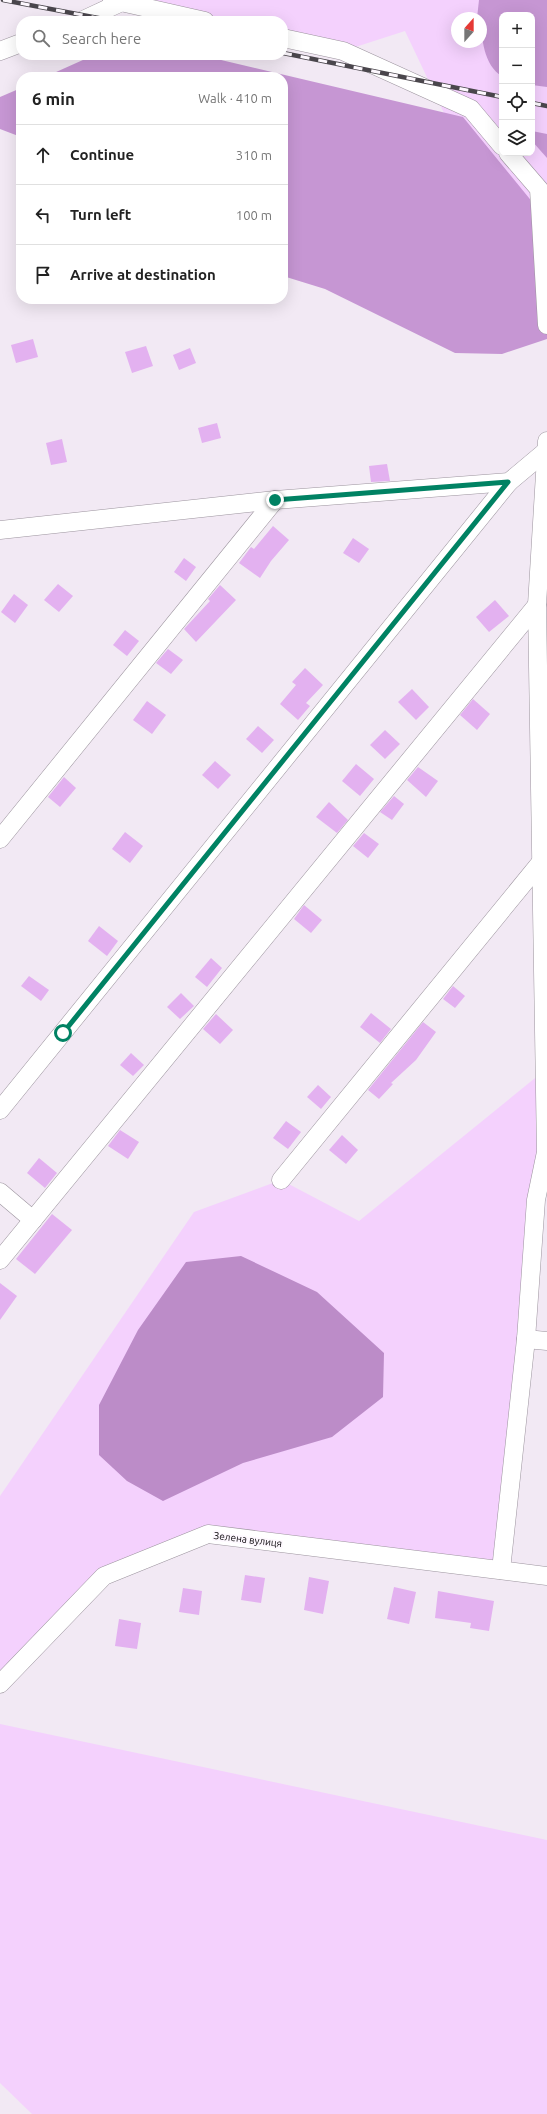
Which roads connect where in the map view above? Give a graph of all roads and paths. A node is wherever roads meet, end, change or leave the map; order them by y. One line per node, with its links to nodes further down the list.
1 (120, 1): 2 (street); 3 (street)
2 (91, 16)
3 (184, 16)
4 (288, 39): 7 (street)
5 (16, 45): 6 (street)
6 (0, 51)
7 (499, 142)
8 (511, 156): 9 (street)
9 (543, 194): 10 (street)
10 (547, 325)
11 (547, 446): 12 (street); 15 (street)
12 (508, 482): 13 (street); 18 (street)
13 (275, 500): 14 (street); 16 (street)
14 (0, 530)
15 (537, 605): 17 (street); 23 (street)
16 (0, 839)
17 (541, 862): 19 (street); 20 (street)
18 (0, 1110)
19 (547, 1152): 22 (street)
20 (281, 1180)
21 (0, 1192): 23 (street)
22 (541, 1201): 25 (street)
23 (33, 1220): 24 (street)
24 (0, 1260)
25 (526, 1340): 26 (street); 27 (street)
26 (547, 1341)
27 (501, 1570): 28 (street, Зелена вулиця); 29 (street, Зелена вулиця)
28 (547, 1576)
29 (0, 1684)

